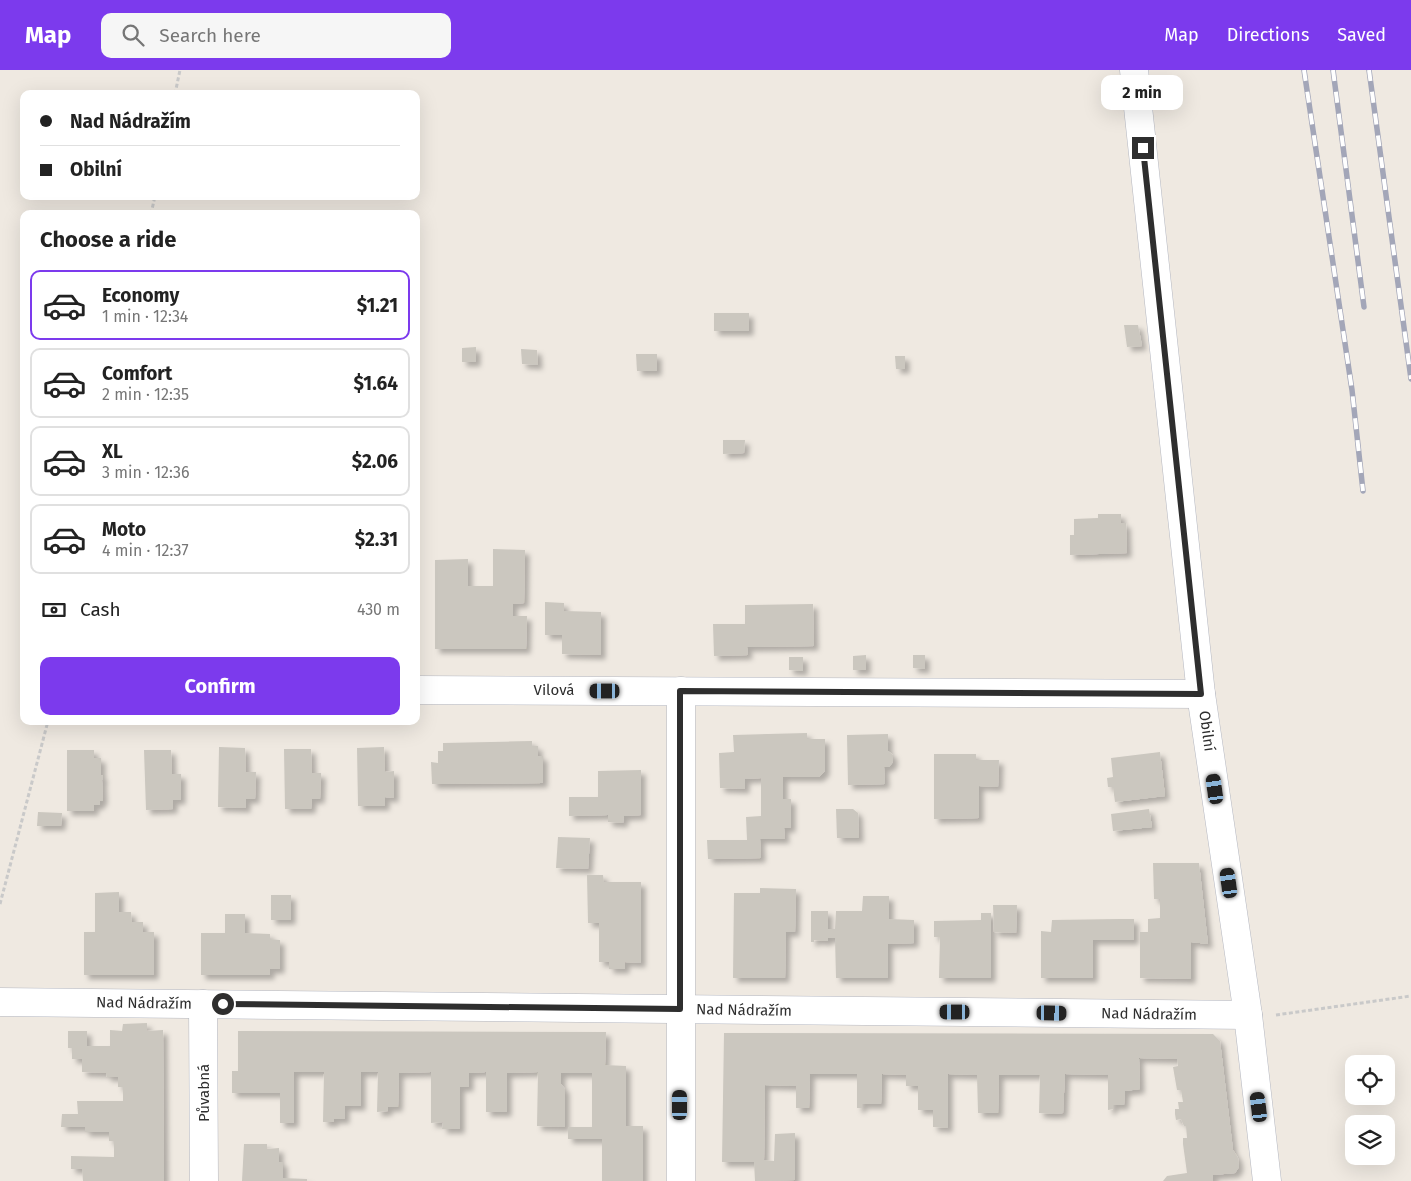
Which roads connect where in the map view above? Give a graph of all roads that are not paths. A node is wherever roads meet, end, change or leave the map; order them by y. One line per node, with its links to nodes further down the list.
1 (1134, 70): 4 (street, Obilní)
2 (420, 690): 3 (street, Vilová)
3 (680, 691): 4 (street, Vilová); 7 (street)
4 (1201, 694): 8 (street, Obilní)
5 (0, 1002): 6 (street, Nad Nádražím)
6 (204, 1004): 7 (street, Nad Nádražím); 9 (street, Půvabná)
7 (680, 1009): 8 (street, Nad Nádražím); 10 (street)
8 (1248, 1015): 11 (street, Obilní)
9 (204, 1181)
10 (680, 1181)
11 (1268, 1181)

